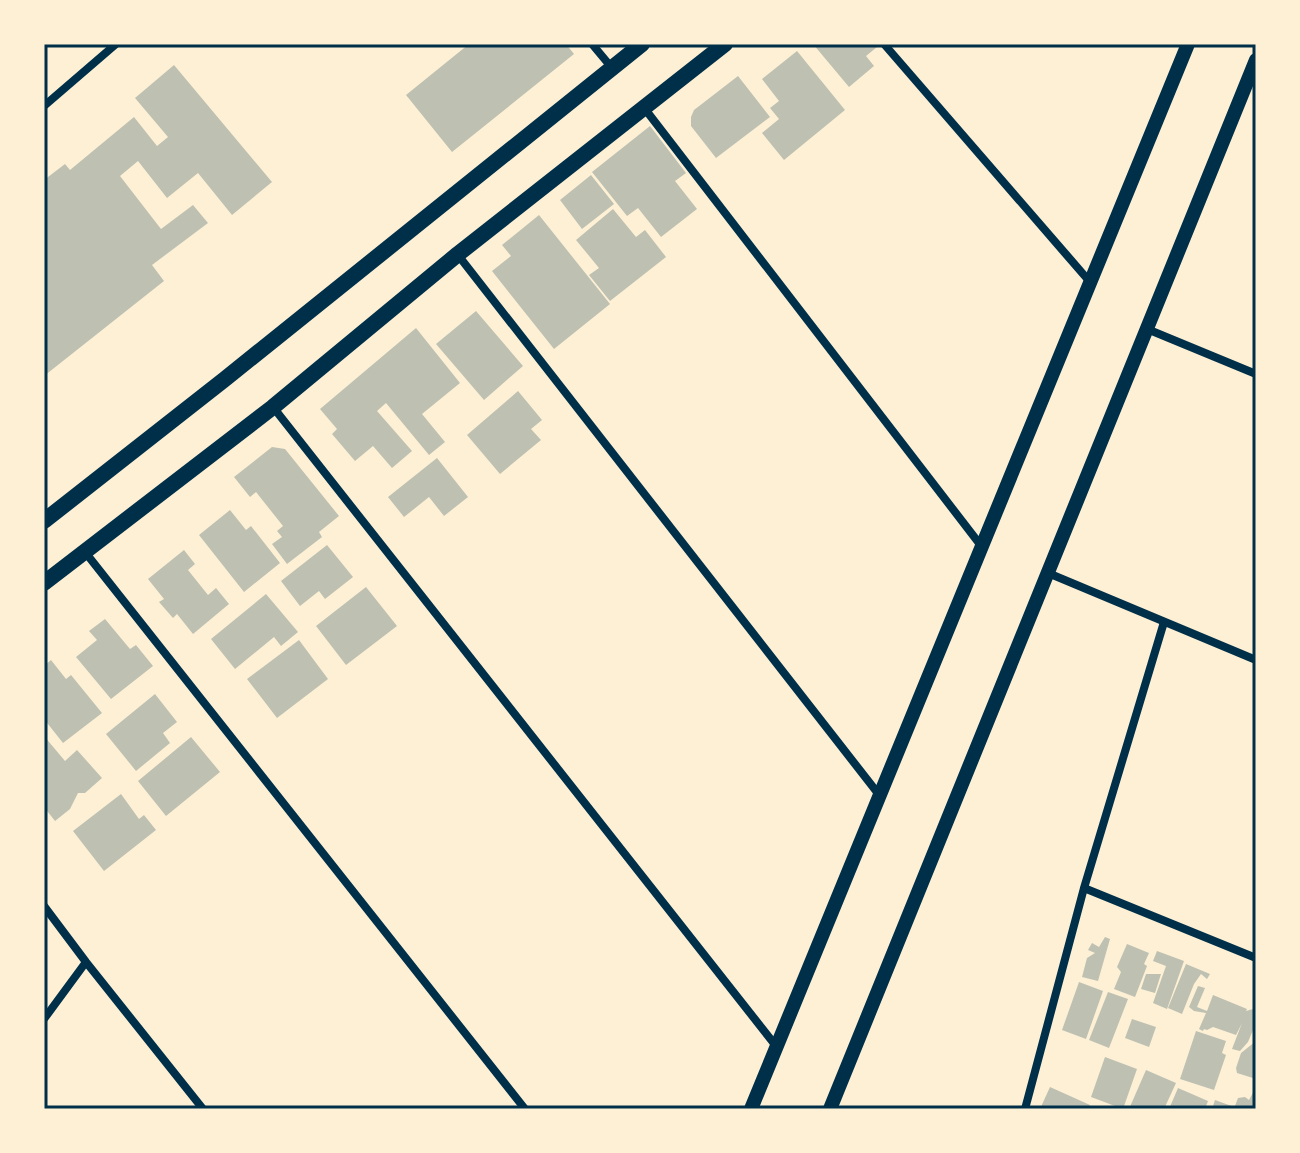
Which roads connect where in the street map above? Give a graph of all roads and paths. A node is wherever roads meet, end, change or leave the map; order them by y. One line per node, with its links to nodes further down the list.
1 (116, 44): 9 (street)
2 (592, 44): 8 (street)
3 (642, 44): 8 (main road)
4 (725, 44): 10 (main road)
5 (884, 44): 12 (street)
6 (1188, 44): 12 (street)
7 (1256, 61): 13 (street)
8 (612, 68): 16 (main road)
9 (44, 106)
10 (645, 109): 11 (main road); 17 (street)
11 (458, 254): 15 (main road); 23 (street)
12 (1090, 282): 17 (street)
13 (1147, 329): 14 (street); 19 (street)
14 (1256, 374)
15 (273, 407): 18 (main road); 29 (street)
16 (44, 521)
17 (982, 547): 23 (street)
18 (85, 552): 20 (main road); 31 (street)
19 (1048, 573): 21 (street); 33 (street)
20 (44, 583)
21 (1164, 622): 22 (street); 24 (street)
22 (1256, 660)
23 (880, 796): 29 (street)
24 (1084, 888): 26 (street); 34 (street)
25 (44, 906): 27 (street)
26 (1256, 958)
27 (86, 962): 28 (street); 30 (street)
28 (44, 1019)
29 (777, 1047): 32 (street)
30 (203, 1109)
31 (525, 1109)
32 (751, 1109)
33 (830, 1109)
34 (1025, 1109)

